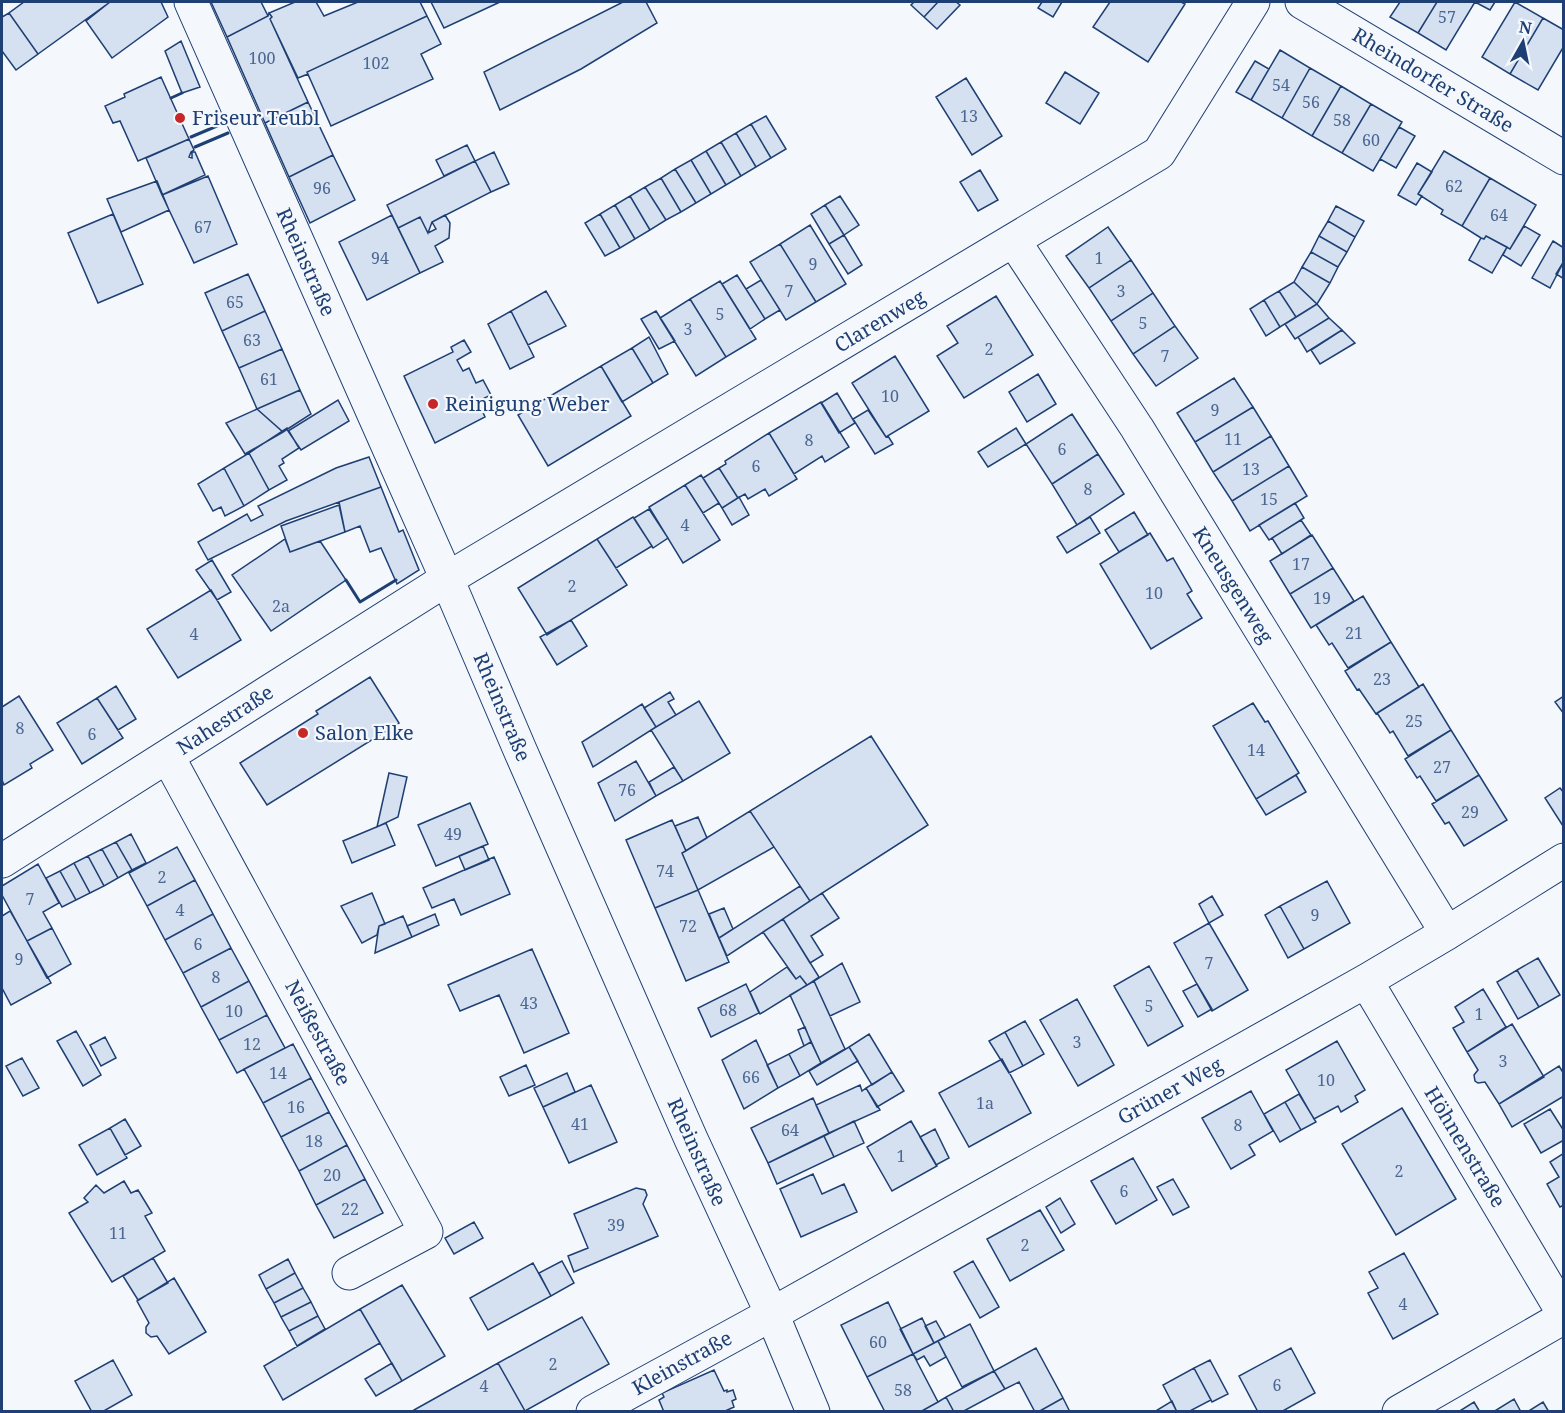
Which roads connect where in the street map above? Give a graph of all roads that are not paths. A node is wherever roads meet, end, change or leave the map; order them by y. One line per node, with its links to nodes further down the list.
1 (191, 2): 6 (street, Rheinstraße)
2 (1253, 2): 5 (street, Clarenweg)
3 (1302, 2): 4 (street, Rheindorfer Straße)
4 (1563, 158)
5 (1014, 241): 6 (street, Clarenweg); 10 (street, Kneusgenweg)
6 (447, 579): 7 (street, Nahestraße); 13 (street, Rheinstraße)
7 (168, 757): 9 (street, Nahestraße); 12 (street, Neißestraße)
8 (1563, 860): 10 (street, Grüner Weg)
9 (2, 861)
10 (1447, 933): 11 (street, Grüner Weg)
11 (1365, 981): 13 (street, Grüner Weg); 14 (street, Höhnenstraße)
12 (349, 1273)
13 (772, 1314): 15 (street, Kleinstraße); 16 (street, Rheinstraße)
14 (1563, 1315): 17 (street)
15 (593, 1412)
16 (813, 1412)
17 (1399, 1412)

